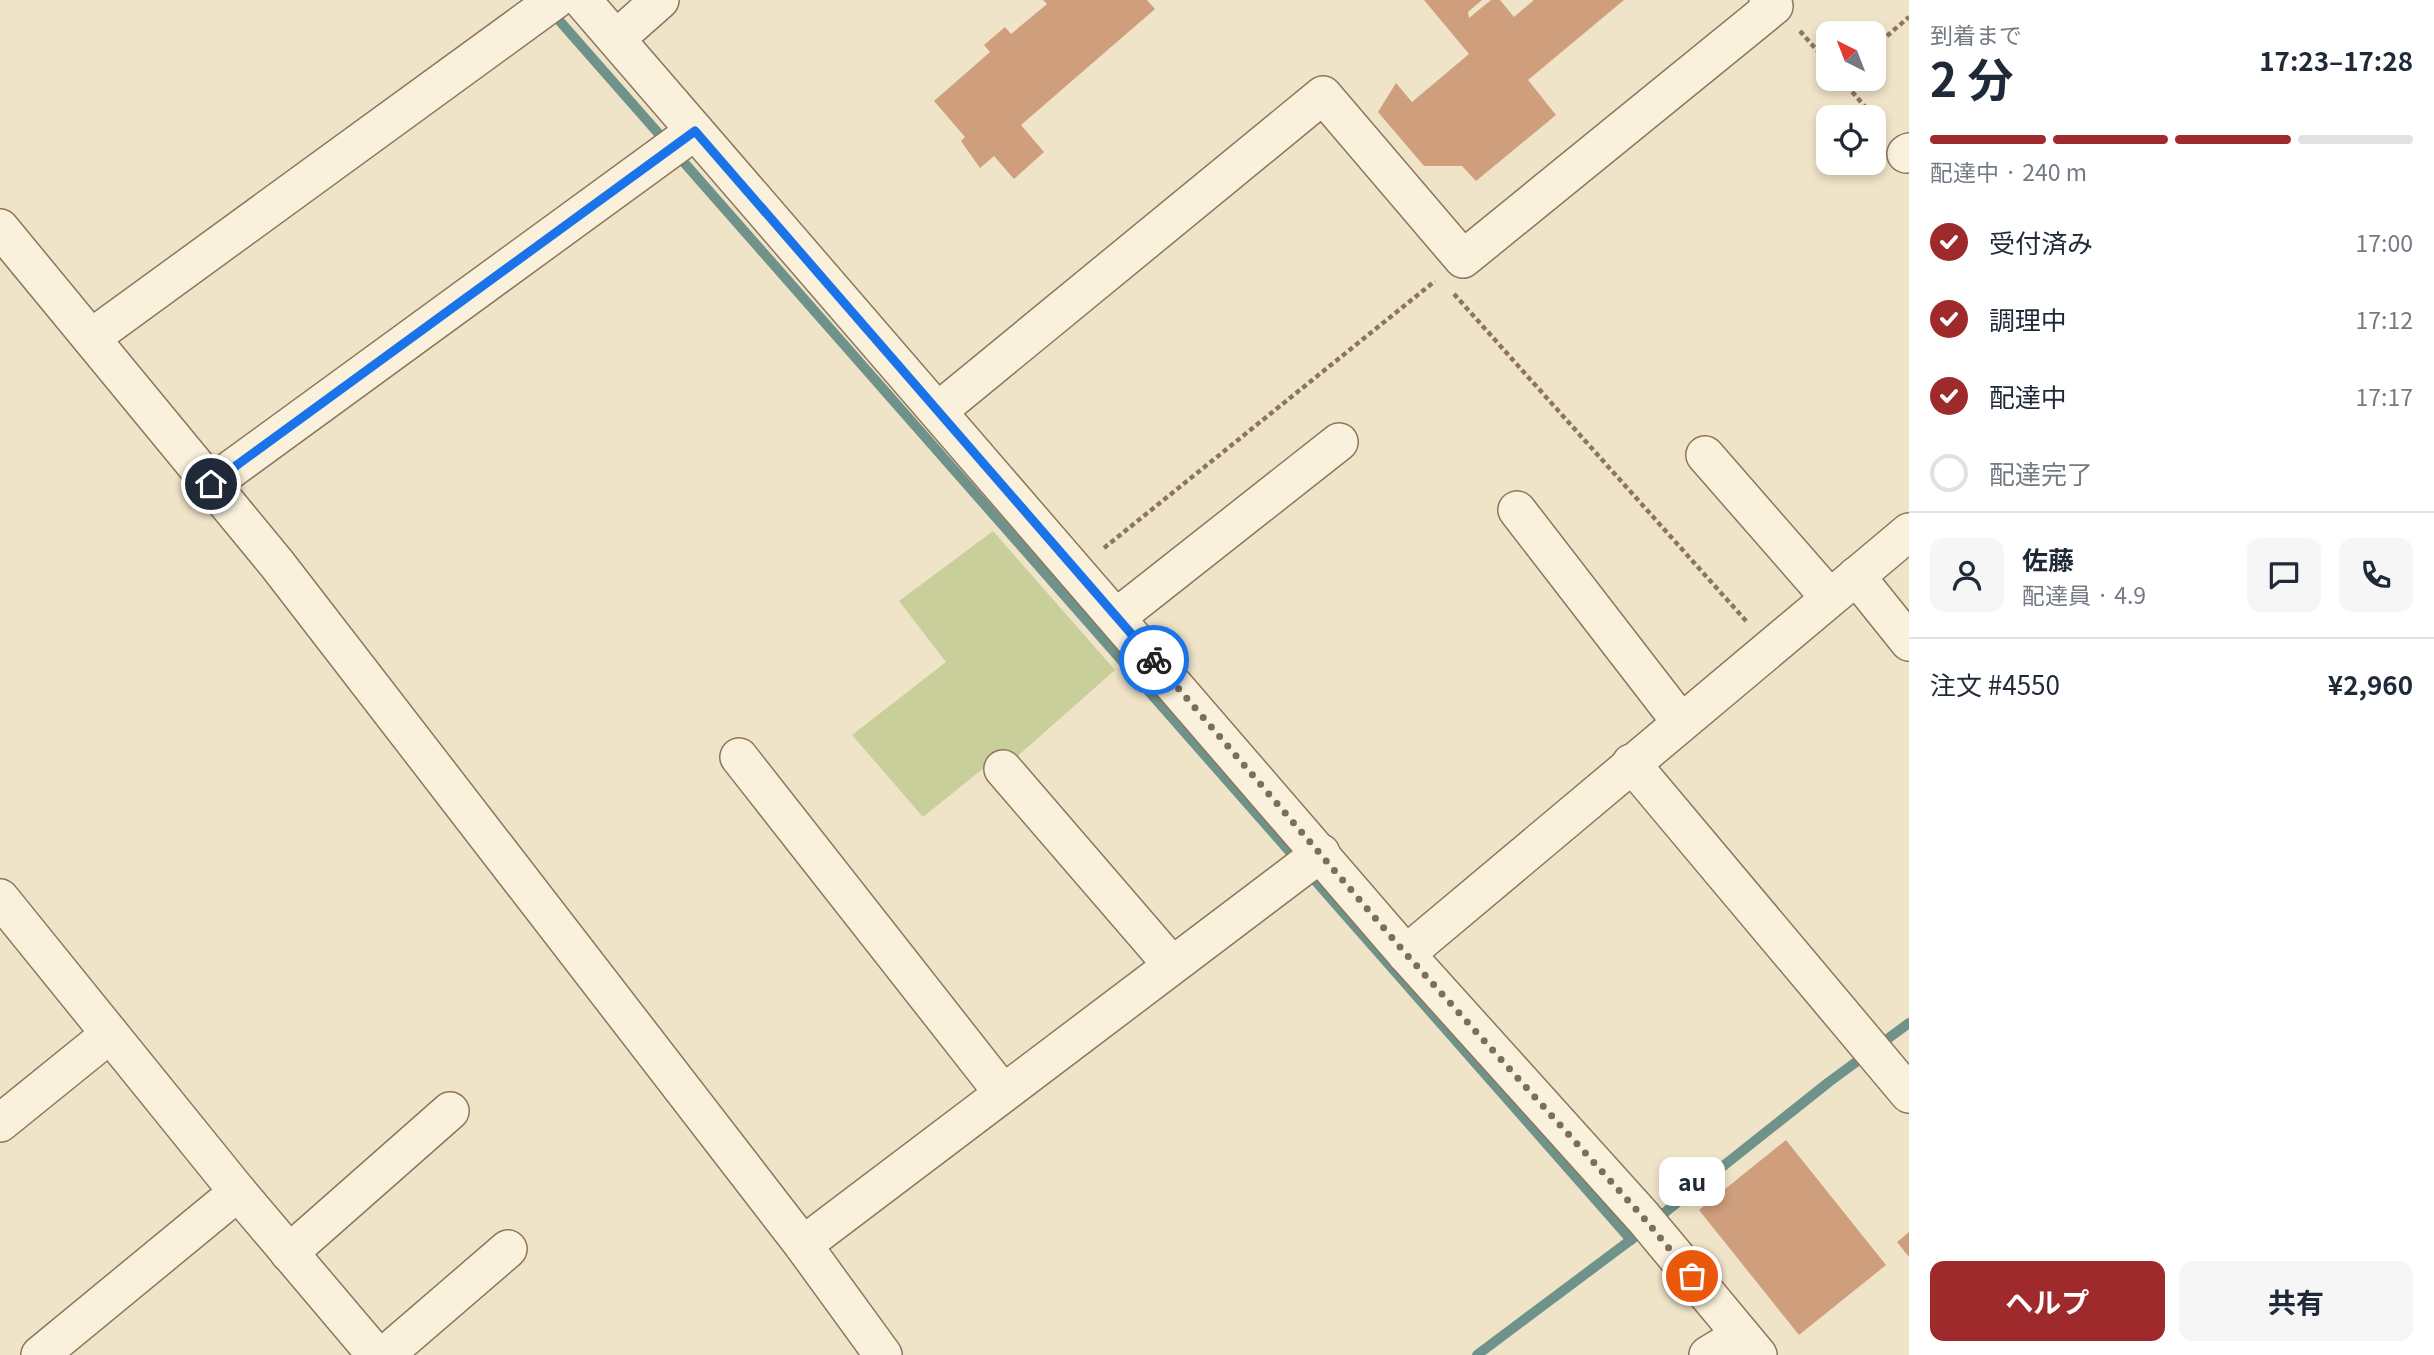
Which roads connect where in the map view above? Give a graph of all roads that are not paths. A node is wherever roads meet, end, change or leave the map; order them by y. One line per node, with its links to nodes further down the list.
1 (582, 0): 5 (street)
2 (660, 0): 5 (street)
3 (1771, 3): 9 (street)
4 (545, 7): 8 (street)
5 (615, 39): 6 (street)
6 (695, 131): 9 (street); 12 (street)
7 (0, 228): 8 (street)
8 (91, 338): 12 (street)
9 (938, 411): 16 (street)
10 (1339, 442): 16 (street)
11 (1705, 455): 15 (street)
12 (211, 484): 32 (street)
13 (1517, 509): 18 (street)
14 (1909, 532): 15 (street)
15 (1842, 586): 17 (street); 18 (street)
16 (1117, 617): 22 (street)
17 (1909, 642)
18 (1680, 721): 20 (street)
19 (739, 757): 27 (street)
20 (1631, 763): 24 (street); 28 (street)
21 (1003, 769): 25 (street)
22 (1321, 853): 24 (street); 25 (street)
23 (0, 898): 26 (street)
24 (1406, 954): 35 (street)
25 (1172, 965): 27 (street)
26 (110, 1034): 30 (street); 31 (street)
27 (1003, 1093): 32 (street)
28 (1909, 1094)
29 (450, 1111): 34 (street)
30 (0, 1122)
31 (238, 1192): 34 (street); 36 (street)
32 (803, 1245): 39 (street)
33 (508, 1249): 38 (street)
34 (289, 1253): 37 (street)
35 (1749, 1345): 40 (street)
36 (40, 1355)
37 (376, 1355)
38 (385, 1355)
39 (883, 1355)
40 (1708, 1355)

